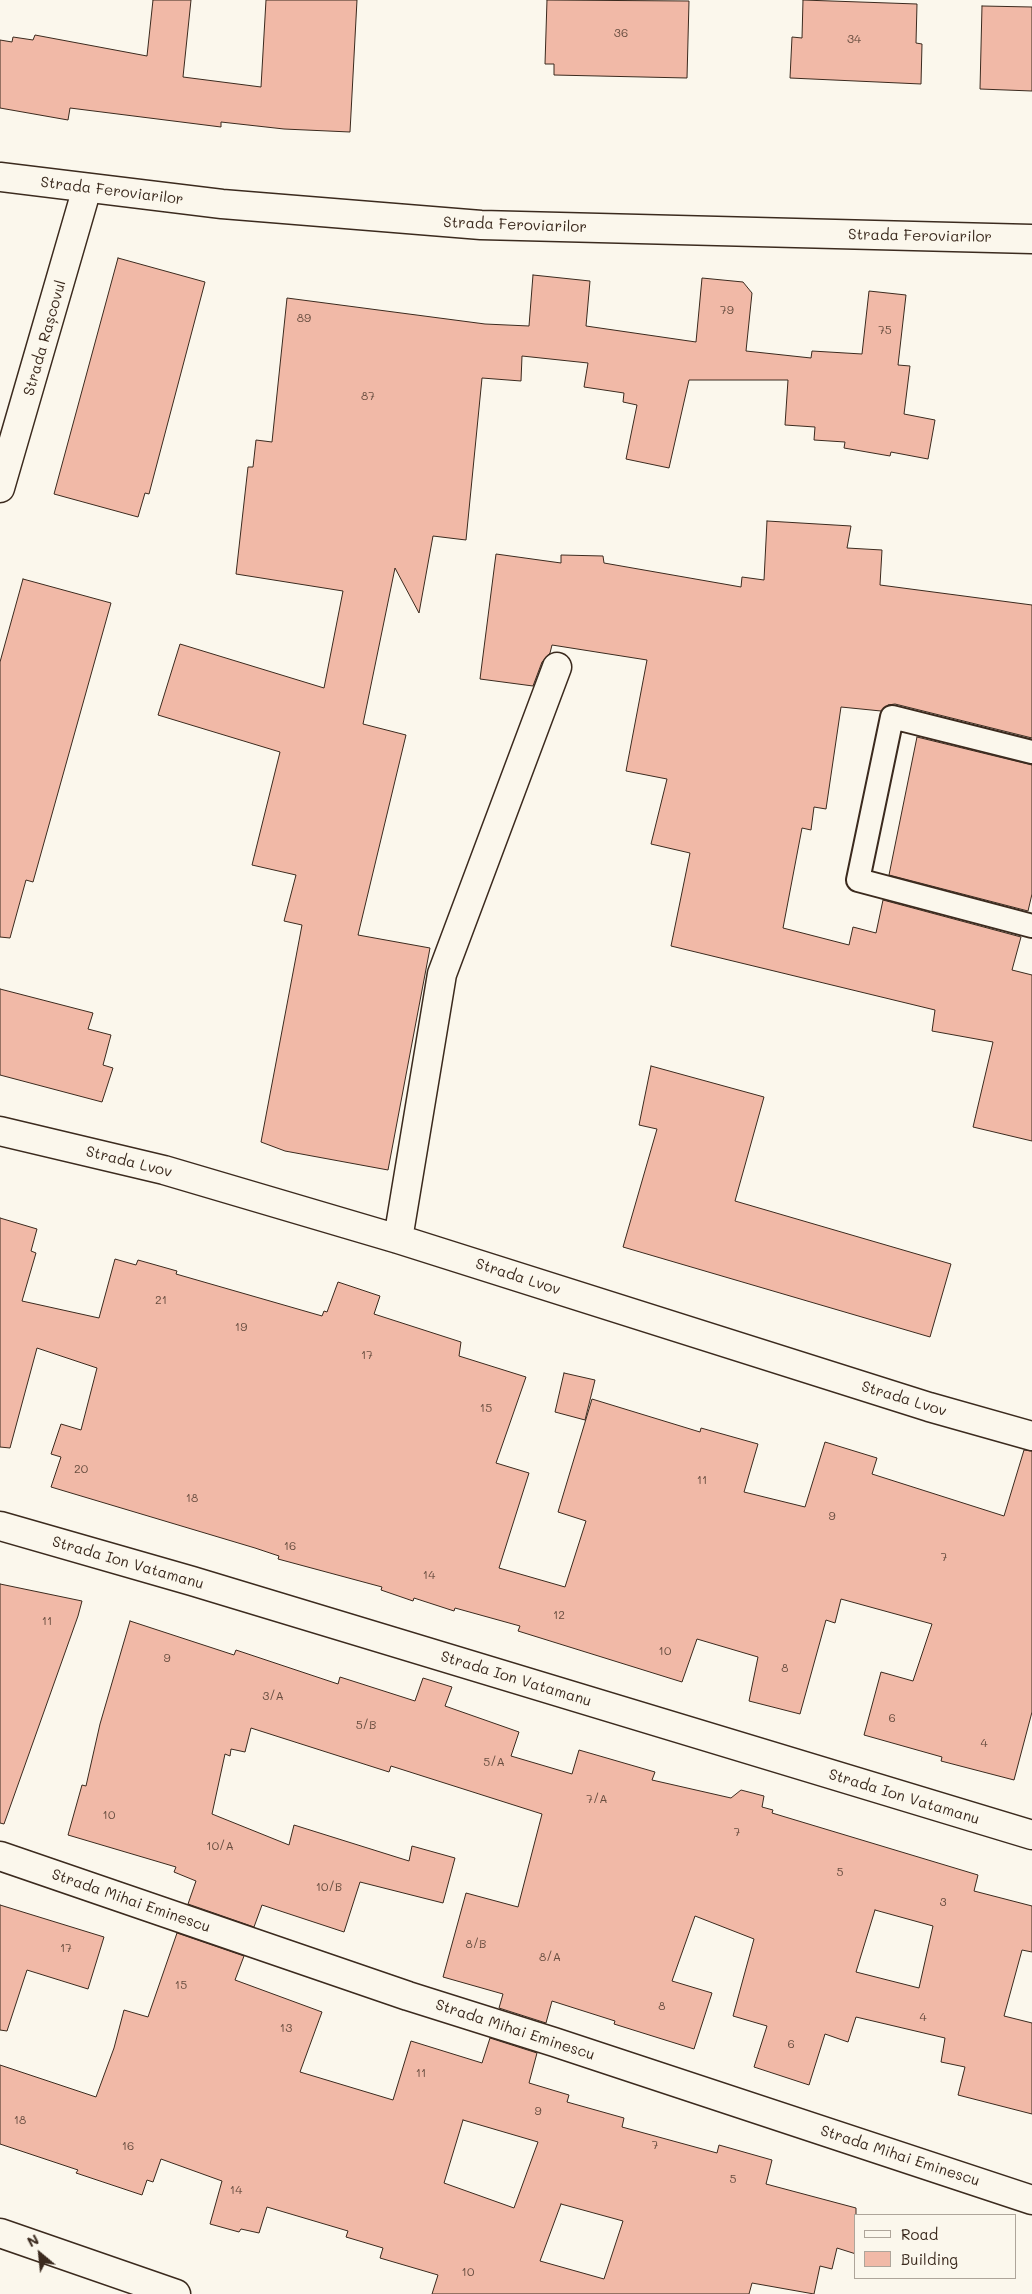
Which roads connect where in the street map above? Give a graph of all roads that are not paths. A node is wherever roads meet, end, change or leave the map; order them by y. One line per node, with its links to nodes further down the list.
1 (0, 178): 2 (street, Strada Feroviarilor)
2 (87, 188): 3 (street, Strada Feroviarilor); 4 (street, Strada Rașcovul)
3 (1032, 239)
4 (0, 488)
5 (557, 667): 9 (street)
6 (1032, 752): 7 (lane)
7 (1032, 926)
8 (0, 1131): 9 (street, Strada Lvov)
9 (398, 1239): 10 (street, Strada Lvov)
10 (1032, 1436)
11 (0, 1526): 12 (street, Strada Ion Vatamanu)
12 (1032, 1835)
13 (0, 1856): 14 (street, Strada Mihai Eminescu)
14 (1032, 2200)
15 (0, 2233): 16 (street)
16 (176, 2294)

